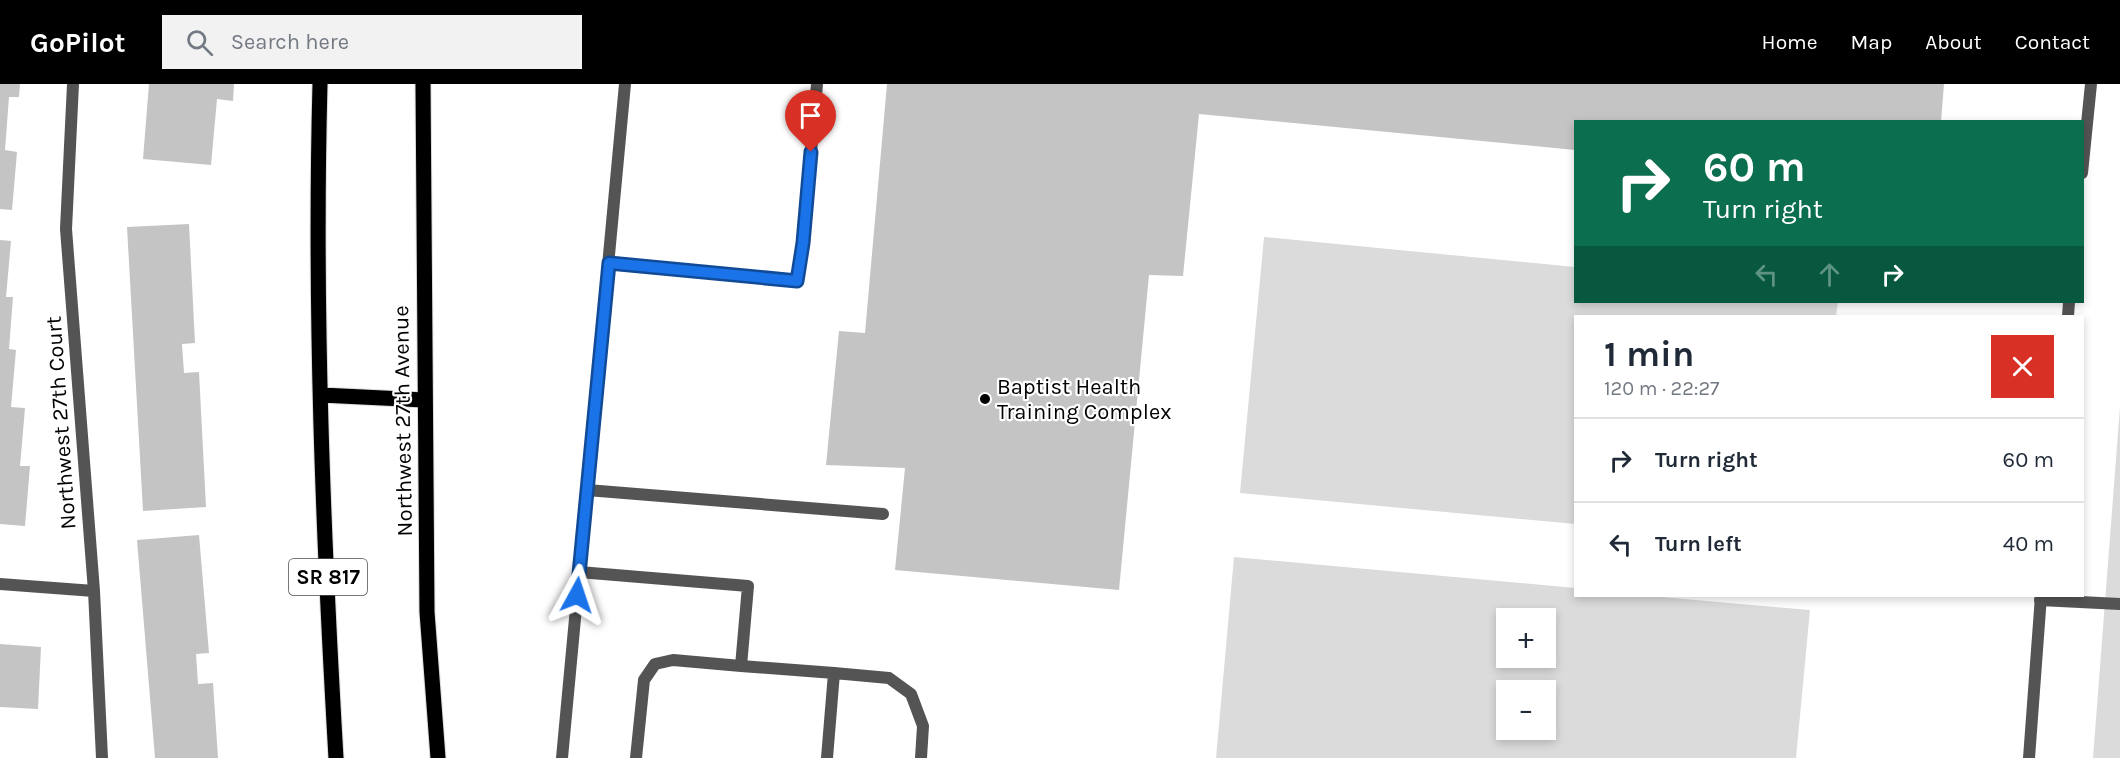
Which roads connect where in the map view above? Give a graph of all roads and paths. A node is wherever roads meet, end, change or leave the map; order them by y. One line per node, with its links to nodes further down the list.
1 (73, 84): 15 (street, Northwest 27th Court)
2 (320, 84): 9 (main road, SR 817)
3 (423, 84): 10 (main road, Northwest 27th Avenue)
4 (626, 84): 8 (street)
5 (816, 84): 8 (street)
6 (2091, 84): 7 (street)
7 (2084, 153)
8 (609, 263): 11 (street)
9 (321, 395): 10 (main road); 21 (main road, SR 817)
10 (424, 400): 22 (main road, Northwest 27th Avenue)
11 (587, 490): 12 (street); 13 (street)
12 (883, 514)
13 (579, 572): 18 (street); 23 (street)
14 (0, 584): 15 (street)
15 (94, 591): 20 (street, Northwest 27th Court)
16 (2040, 598): 17 (street); 27 (street)
17 (2120, 604)
18 (741, 666): 19 (street); 24 (street)
19 (834, 674): 25 (street); 26 (street)
20 (102, 758)
21 (336, 758)
22 (438, 758)
23 (562, 758)
24 (636, 758)
25 (828, 758)
26 (921, 758)
27 (2029, 758)

